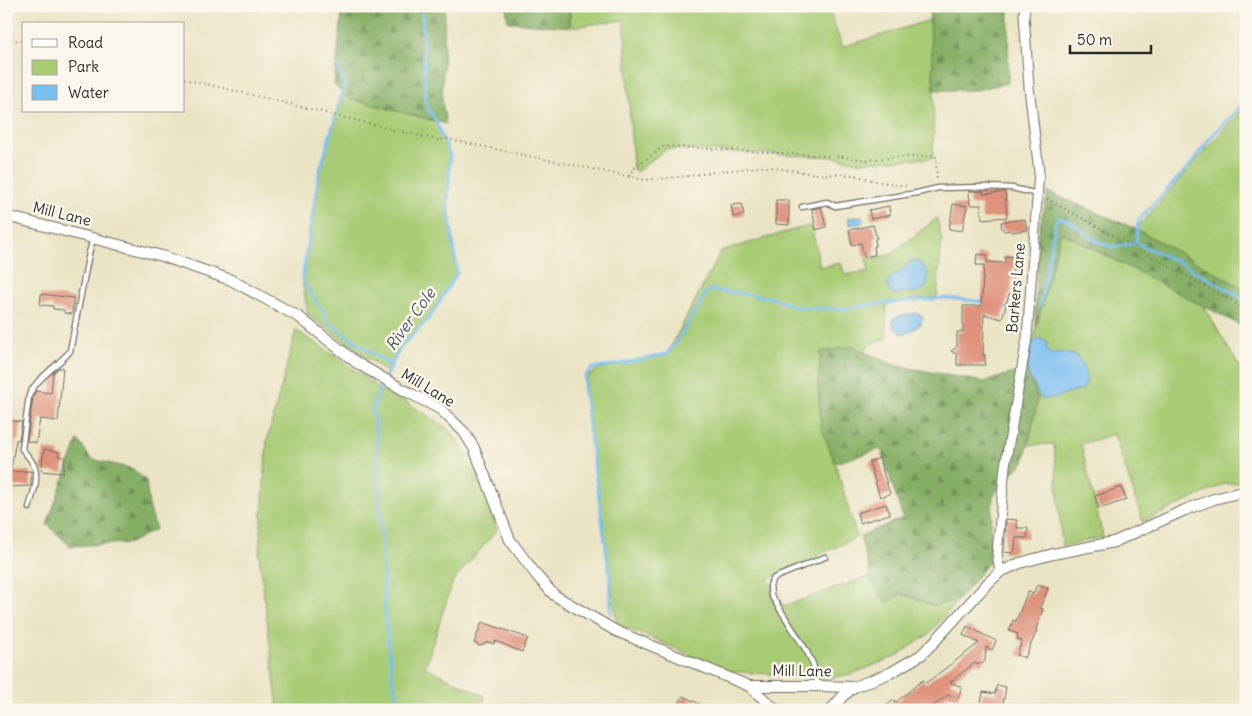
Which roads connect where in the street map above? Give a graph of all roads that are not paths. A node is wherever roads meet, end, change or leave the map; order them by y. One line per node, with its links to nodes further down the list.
1 (1025, 6): 2 (street, Barkers Lane)
2 (1038, 194): 3 (lane); 9 (street, Barkers Lane)
3 (802, 207)
4 (6, 216): 5 (street, Mill Lane)
5 (93, 238): 7 (lane); 10 (street, Mill Lane)
6 (1246, 491): 9 (street)
7 (28, 508)
8 (825, 557): 11 (lane)
9 (1000, 572): 12 (street)
10 (749, 686): 11 (street, Mill Lane); 13 (street, Mill Lane)
11 (818, 686): 12 (street, Mill Lane)
12 (854, 687): 14 (street)
13 (776, 710)
14 (831, 710)

